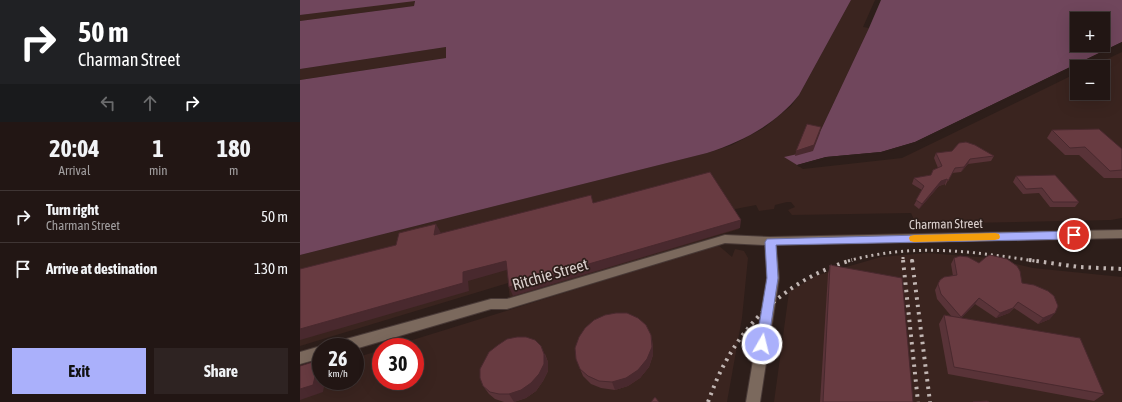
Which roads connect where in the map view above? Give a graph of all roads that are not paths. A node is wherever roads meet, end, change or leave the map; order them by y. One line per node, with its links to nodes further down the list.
1 (1122, 234): 2 (street, Charman Street)
2 (770, 242): 3 (street, Ritchie Street); 6 (street)
3 (364, 340)
4 (312, 355): 5 (street)
5 (300, 358)
6 (753, 402)

